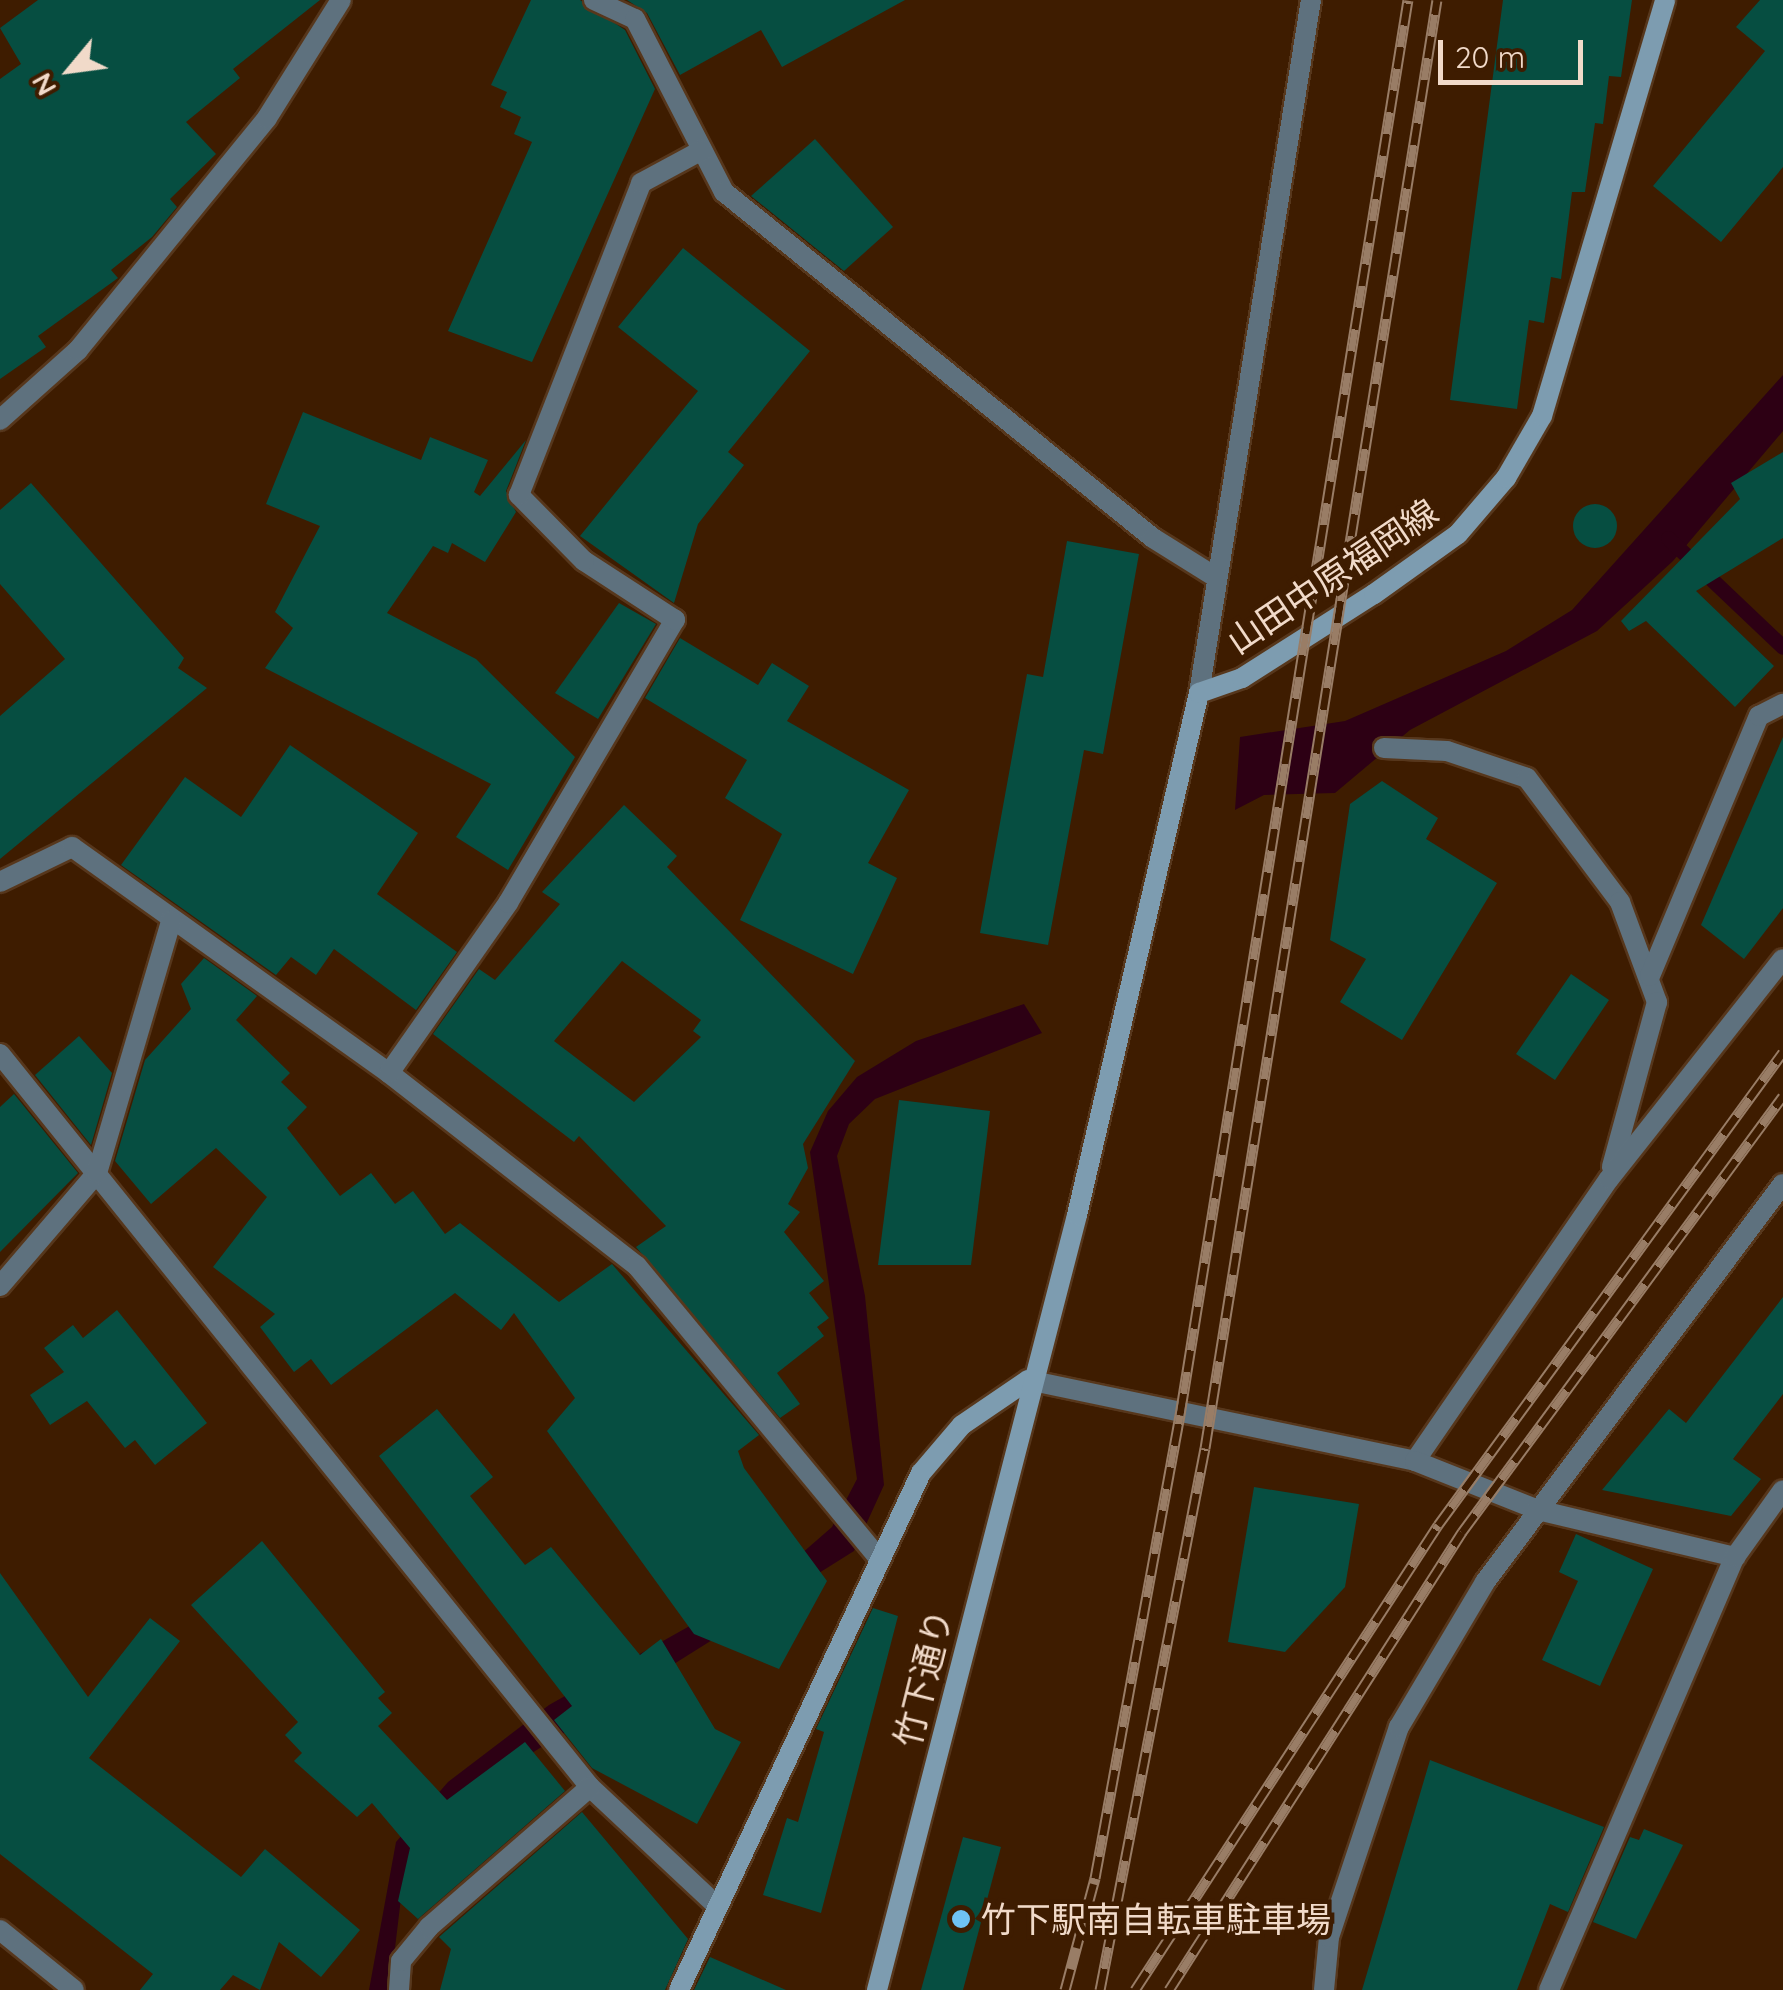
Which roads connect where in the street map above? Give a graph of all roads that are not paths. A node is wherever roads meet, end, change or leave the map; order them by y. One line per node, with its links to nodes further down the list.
1 (341, 0): 6 (street)
2 (594, 0): 5 (street)
3 (1311, 0): 7 (street)
4 (1664, 0): 8 (main road, 山田中原福岡線)
5 (702, 150): 7 (street); 16 (street)
6 (0, 420)
7 (1217, 578): 8 (street)
8 (1199, 693): 21 (main road)
9 (1783, 704): 14 (street)
10 (1384, 748): 14 (street)
11 (0, 882): 12 (street)
12 (171, 922): 16 (street); 17 (street)
13 (1783, 959): 18 (street)
14 (1650, 976): 18 (street)
15 (0, 1054): 17 (street)
16 (389, 1072): 26 (street)
17 (96, 1172): 20 (street); 27 (street)
18 (1608, 1179): 22 (street)
19 (1783, 1184): 24 (street)
20 (0, 1286)
21 (1028, 1380): 22 (street); 26 (main road); 33 (main road, 竹下通り)
22 (1414, 1461): 24 (street)
23 (1783, 1490): 25 (street)
24 (1538, 1510): 25 (street); 34 (street)
25 (1735, 1557): 35 (street)
26 (880, 1559): 28 (main road)
27 (590, 1786): 28 (street); 31 (street)
28 (717, 1906): 32 (main road)
29 (0, 1930): 30 (street)
30 (74, 1990)
31 (399, 1990)
32 (679, 1990)
33 (877, 1990)
34 (1324, 1990)
35 (1549, 1990)

